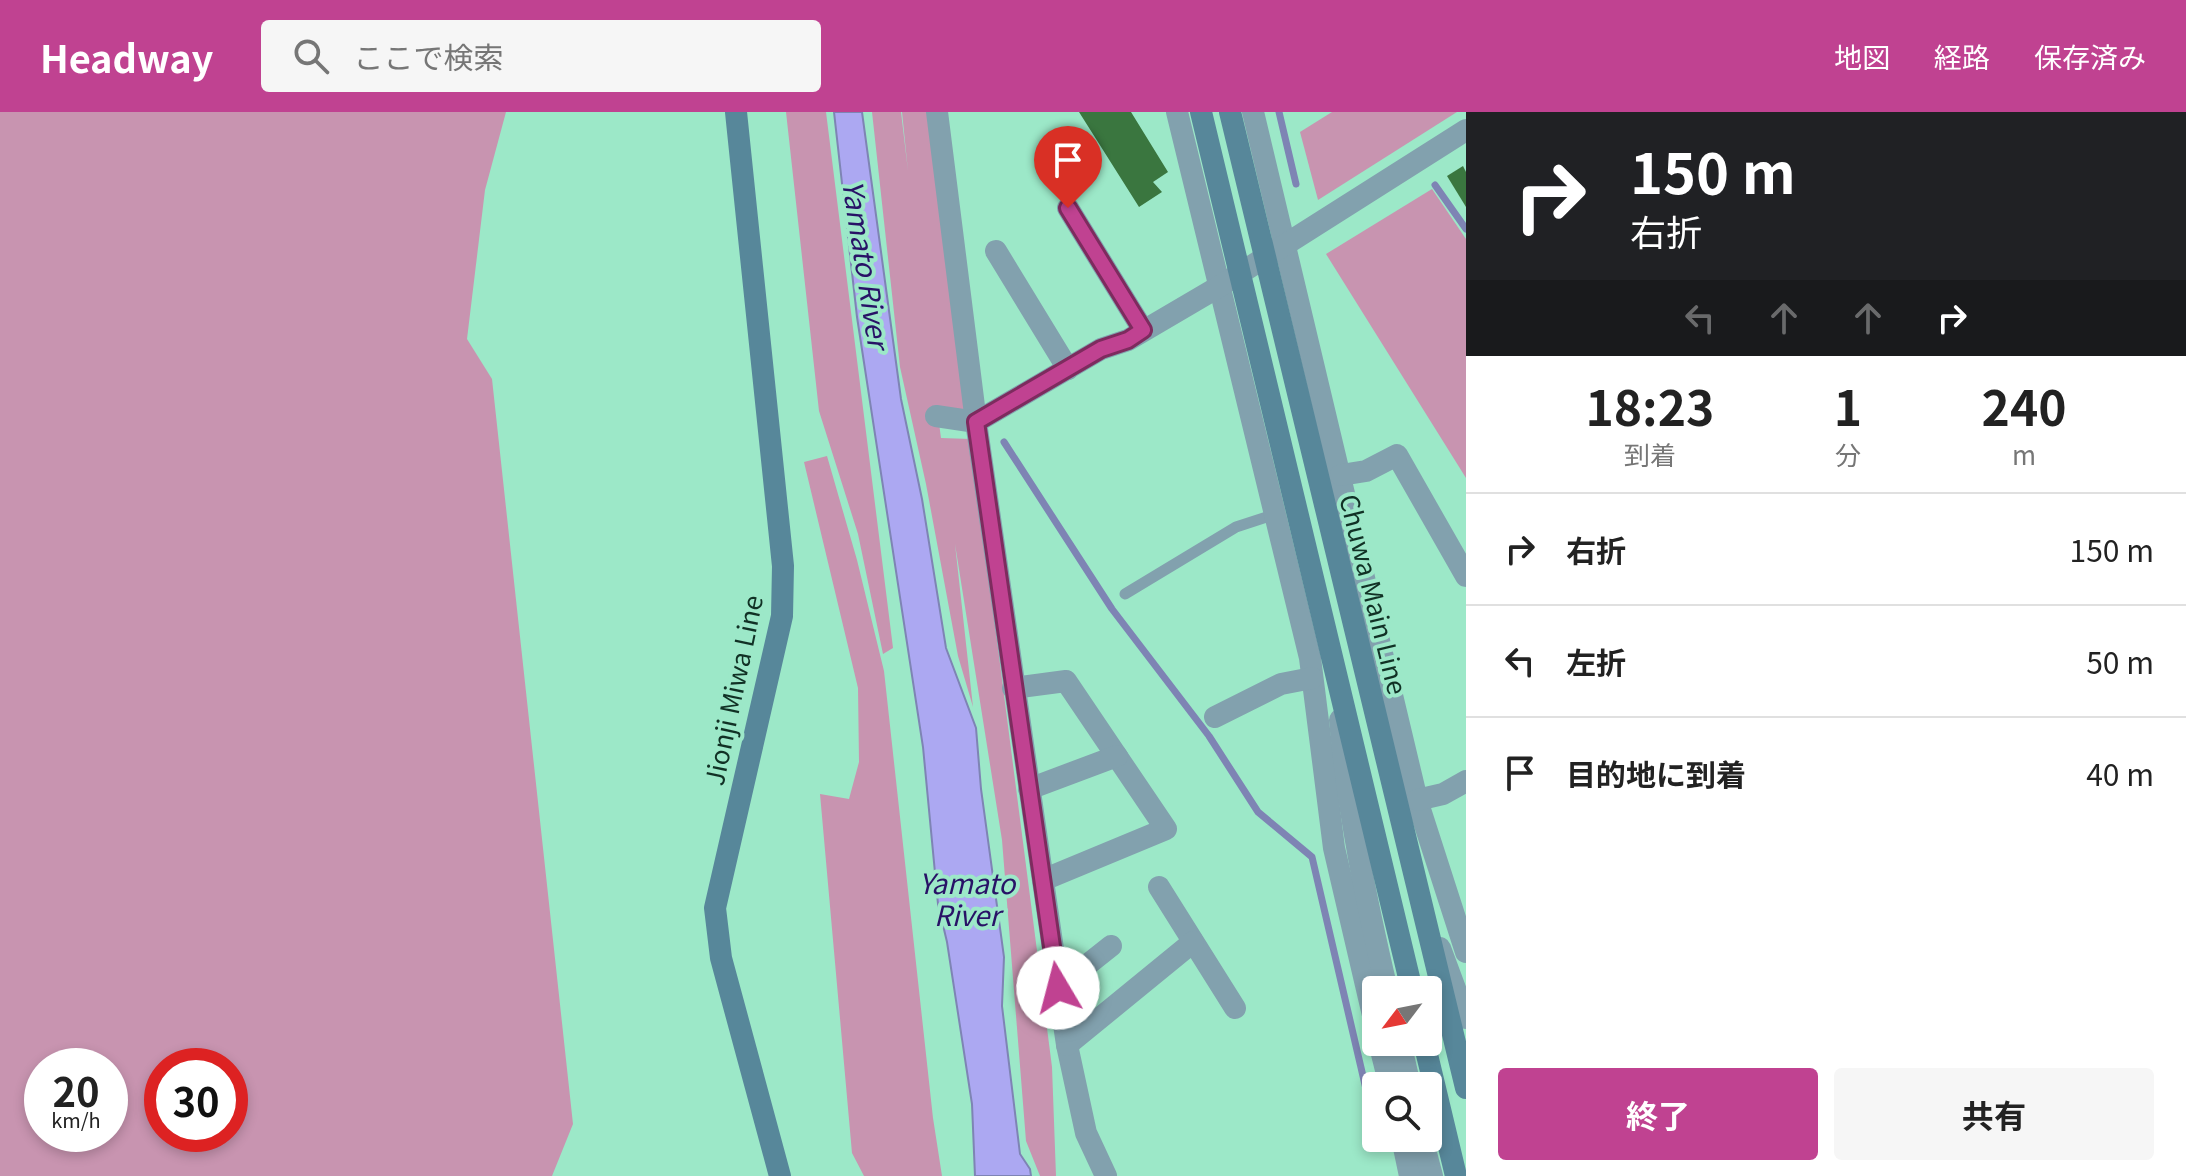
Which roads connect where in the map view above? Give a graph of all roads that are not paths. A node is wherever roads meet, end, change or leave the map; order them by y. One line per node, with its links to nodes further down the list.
1 (736, 112): 45 (main road, Jionji Miwa Line)
2 (937, 112): 15 (street)
3 (1177, 112): 11 (street)
4 (1201, 112): 20 (main road)
5 (1230, 112): 29 (main road, Chuwa Main Line)
6 (1253, 112): 9 (street)
7 (1466, 130): 9 (street)
8 (1068, 208): 12 (street)
9 (1284, 246): 11 (street); 16 (street)
10 (996, 251): 13 (street)
11 (1220, 286): 12 (street); 17 (street)
12 (1143, 330): 13 (street)
13 (1068, 369): 15 (street)
14 (936, 416): 15 (street)
15 (976, 422): 22 (street)
16 (1341, 475): 18 (street); 27 (street)
17 (1273, 515): 19 (lane); 21 (street)
18 (1466, 576)
19 (1125, 594)
20 (1336, 672): 35 (street); 36 (main road)
21 (1312, 678): 23 (street); 34 (street)
22 (1013, 688): 24 (street); 26 (street)
23 (1215, 717)
24 (1117, 756): 26 (street); 28 (street)
25 (1466, 781): 27 (street)
26 (1029, 789): 28 (street)
27 (1417, 800): 33 (street)
28 (1043, 880): 37 (street)
29 (1416, 883): 39 (street); 42 (main road, Chuwa Main Line)
30 (1159, 887): 31 (street)
31 (1193, 942): 38 (street); 40 (street)
32 (1111, 946): 37 (street)
33 (1466, 952)
34 (1364, 976)
35 (1384, 976)
36 (1409, 976)
37 (1058, 988): 40 (street)
38 (1235, 1008)
39 (1466, 1018)
40 (1067, 1045): 46 (street)
41 (1427, 1056): 49 (main road)
42 (1466, 1088)
43 (1405, 1152): 47 (street)
44 (1426, 1152): 48 (street)
45 (780, 1176)
46 (1106, 1176)
47 (1410, 1176)
48 (1432, 1176)
49 (1456, 1176)

